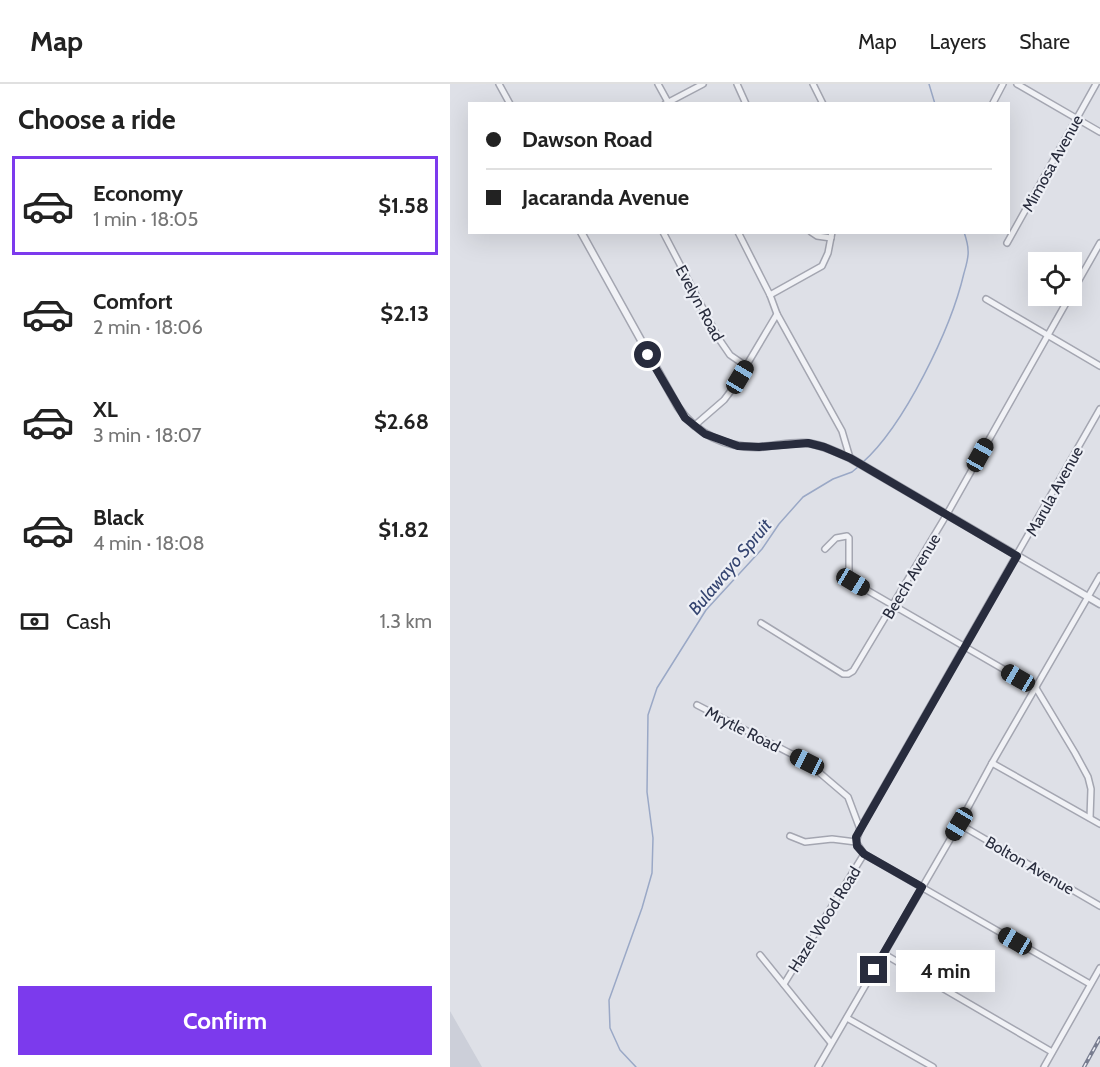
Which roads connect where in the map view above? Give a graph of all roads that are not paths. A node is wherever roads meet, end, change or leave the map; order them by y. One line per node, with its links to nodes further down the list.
1 (499, 84): 9 (street)
2 (658, 84): 10 (street)
3 (703, 84): 11 (street)
4 (737, 84): 12 (street)
5 (813, 84): 13 (street)
6 (1003, 84): 14 (street)
7 (1017, 84): 15 (street)
8 (1096, 84): 15 (street, Mimosa Avenue)
9 (509, 102)
10 (667, 102)
11 (670, 102)
12 (745, 102)
13 (822, 102)
14 (994, 102)
15 (1077, 118): 16 (street); 22 (street, Mimosa Avenue)
16 (1100, 132)
17 (582, 234): 33 (street)
18 (664, 234): 30 (street, Evelyn Road)
19 (739, 234): 25 (street)
20 (814, 234): 21 (street)
21 (831, 235): 25 (street)
22 (1007, 243)
23 (1100, 243): 24 (street, Beech Avenue)
24 (1082, 274)
25 (770, 295): 28 (street)
26 (987, 299): 29 (street)
27 (1064, 306): 29 (street, Beech Avenue)
28 (777, 314): 30 (street); 34 (street)
29 (1047, 336): 31 (street); 35 (street, Beech Avenue)
30 (746, 366): 33 (street)
31 (1100, 366)
32 (1100, 409): 37 (street, Marula Avenue)
33 (694, 426): 34 (street)
34 (850, 459): 35 (street)
35 (947, 514): 37 (street); 41 (street, Beech Avenue)
36 (825, 549): 41 (street)
37 (1017, 556): 39 (street); 43 (street, Marula Avenue)
38 (1100, 576): 39 (street)
39 (1088, 596): 40 (street); 44 (street)
40 (1100, 604)
41 (893, 607): 42 (street, Beech Avenue); 43 (street)
42 (762, 623)
43 (965, 647): 44 (street); 50 (street, Marula Avenue)
44 (1036, 688): 46 (street); 47 (street)
45 (697, 705): 50 (street, Mrytle Road)
46 (992, 763): 47 (street); 48 (street)
47 (1090, 818): 49 (street)
48 (959, 824): 54 (street); 55 (street, Bolton Avenue)
49 (1100, 824)
50 (860, 829): 52 (street, Marula Avenue)
51 (790, 836): 52 (street)
52 (856, 842): 53 (street)
53 (864, 854): 54 (street); 59 (street, Hazel Wood Road)
54 (922, 887): 56 (street); 60 (street)
55 (1100, 906)
56 (884, 954): 61 (street); 63 (street)
57 (760, 955): 59 (street)
58 (1100, 968): 60 (street)
59 (784, 984): 62 (street)
60 (1090, 984): 63 (street)
61 (847, 1018): 62 (street); 65 (street)
62 (831, 1043): 64 (street)
63 (1052, 1052): 66 (street)
64 (818, 1067)
65 (933, 1067)
66 (1044, 1067)

